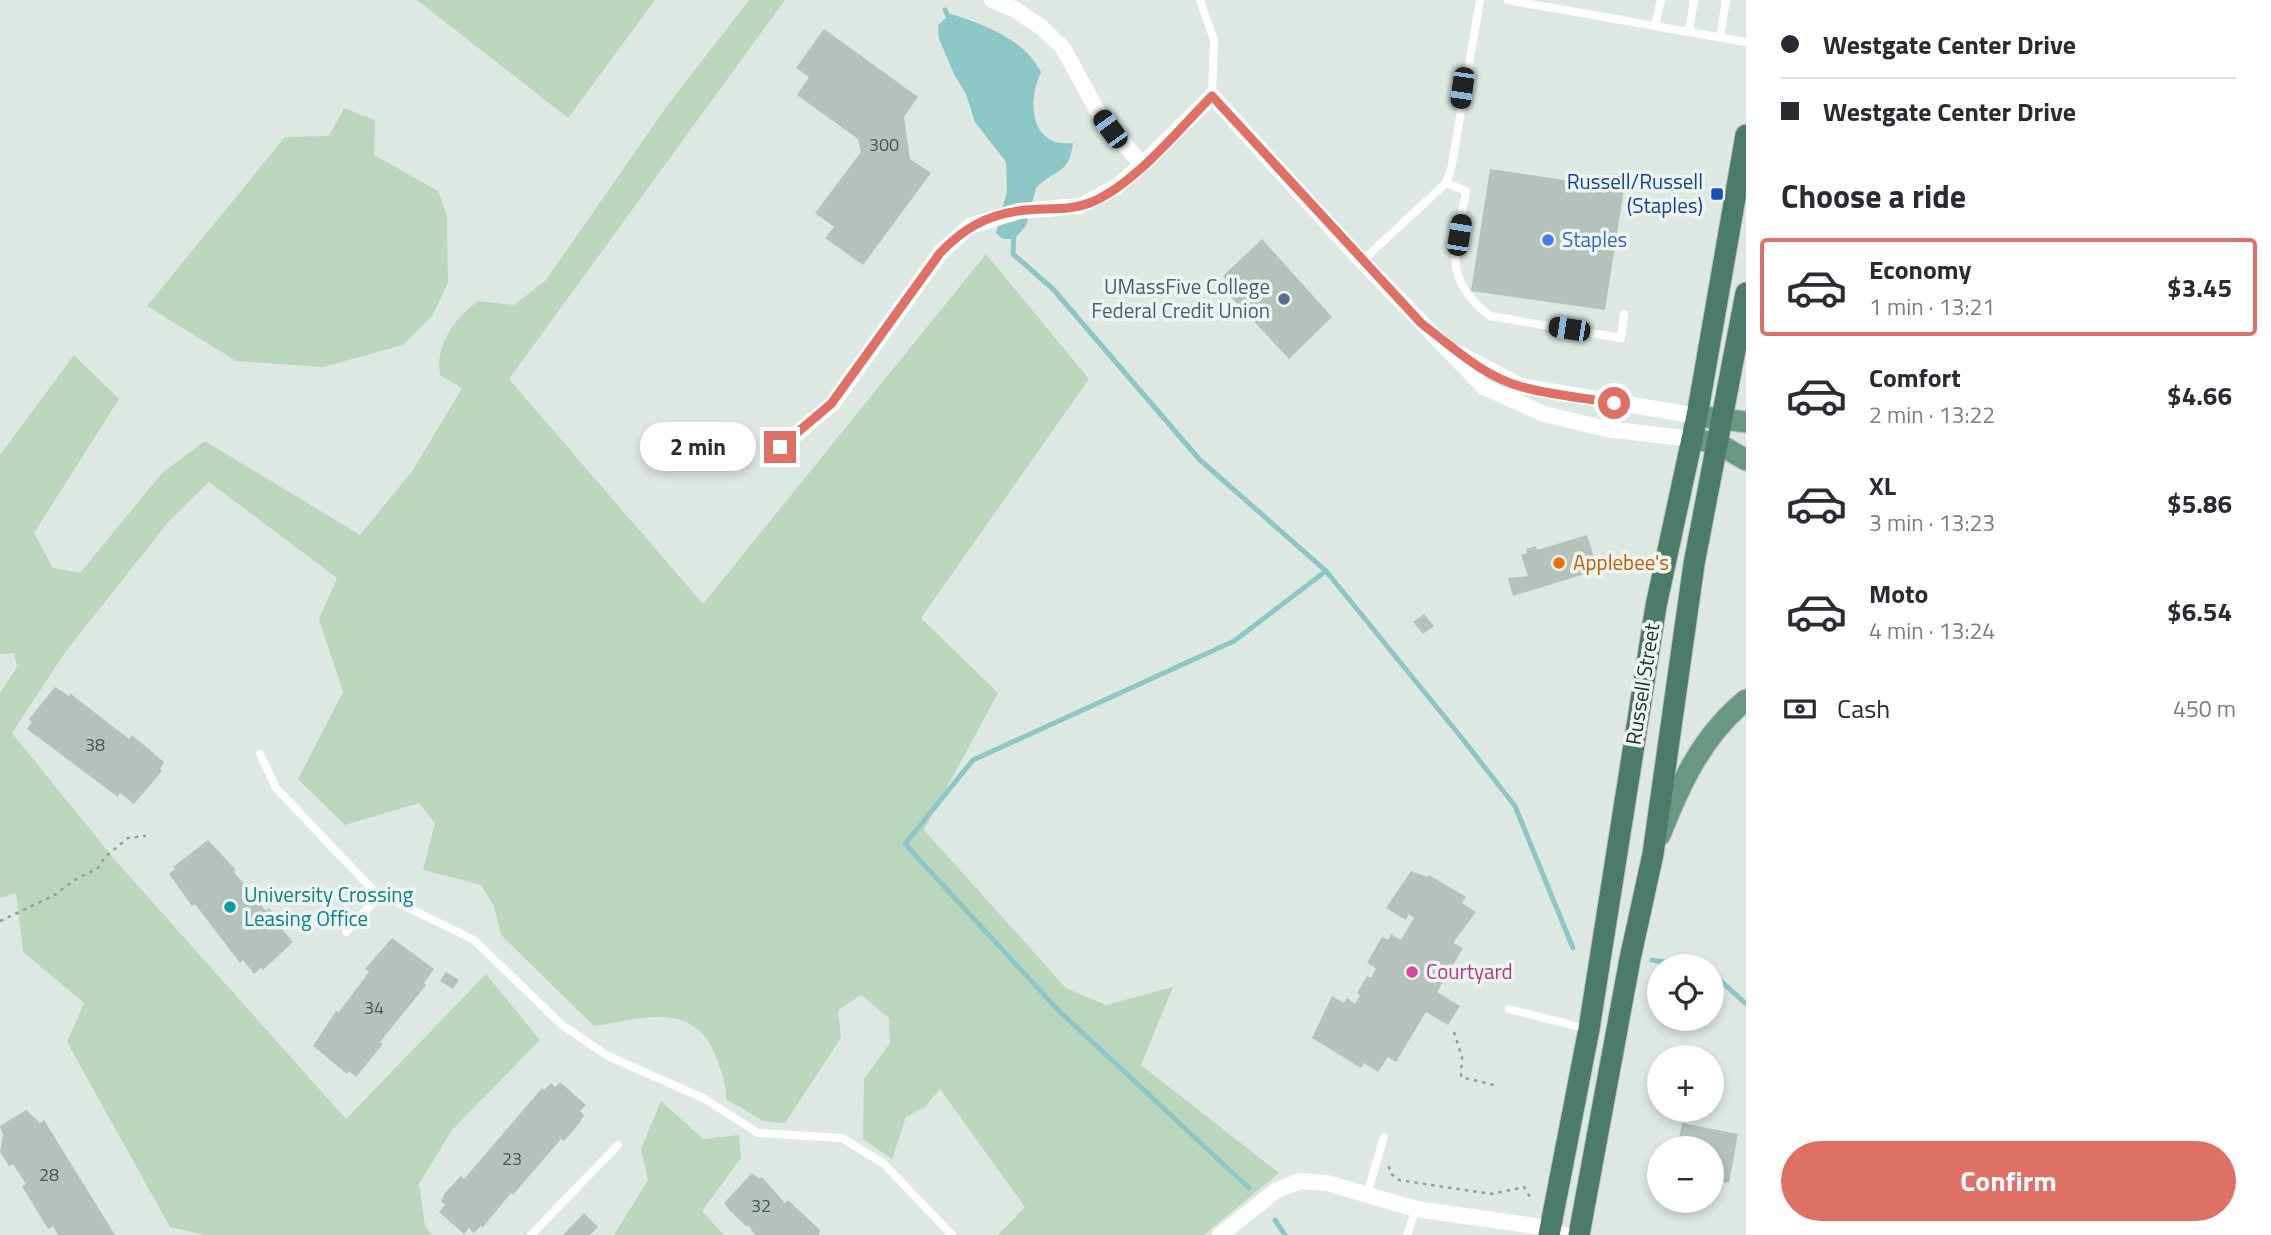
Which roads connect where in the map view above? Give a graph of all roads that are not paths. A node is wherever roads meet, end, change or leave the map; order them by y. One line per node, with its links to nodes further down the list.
1 (992, 0): 14 (street)
2 (1200, 0): 12 (lane)
3 (1480, 0): 15 (lane)
4 (1508, 0): 8 (lane)
5 (1661, 0): 8 (lane)
6 (1694, 0): 9 (lane)
7 (1726, 0): 10 (lane)
8 (1656, 26): 9 (lane)
9 (1689, 32): 10 (lane)
10 (1720, 37): 11 (lane)
11 (1746, 42)
12 (1212, 96): 14 (street); 16 (street)
13 (1746, 135): 21 (highway, Russell Street)
14 (1142, 165): 26 (street)
15 (1446, 183): 16 (lane); 18 (lane)
16 (1362, 261): 19 (street)
17 (1746, 293): 20 (highway, Russell Street)
18 (1625, 314)
19 (1421, 323): 21 (street); 24 (street)
20 (1743, 329): 22 (highway, Russell Street)
21 (1697, 416): 22 (main road); 24 (highway, Russell Street)
22 (1722, 420): 23 (main road); 25 (highway, Russell Street)
23 (1746, 422)
24 (1692, 439): 25 (main road); 34 (highway, Russell Street)
25 (1717, 443): 27 (main road); 30 (highway, Russell Street)
26 (780, 447)
27 (1746, 460)
28 (1746, 700): 30 (main road)
29 (260, 754): 31 (lane)
30 (1653, 854): 44 (highway, Russell Street)
31 (381, 894): 32 (lane); 41 (lane)
32 (346, 932)
33 (1508, 1009): 34 (lane)
34 (1589, 1029): 39 (highway, Russell Street)
35 (1384, 1137): 37 (lane)
36 (618, 1145): 40 (lane)
37 (1367, 1194): 38 (street); 42 (street)
38 (1416, 1209): 39 (street); 43 (lane)
39 (1549, 1231): 44 (lane)
40 (531, 1235)
41 (952, 1235)
42 (1220, 1235)
43 (1407, 1235)
44 (1581, 1235)

